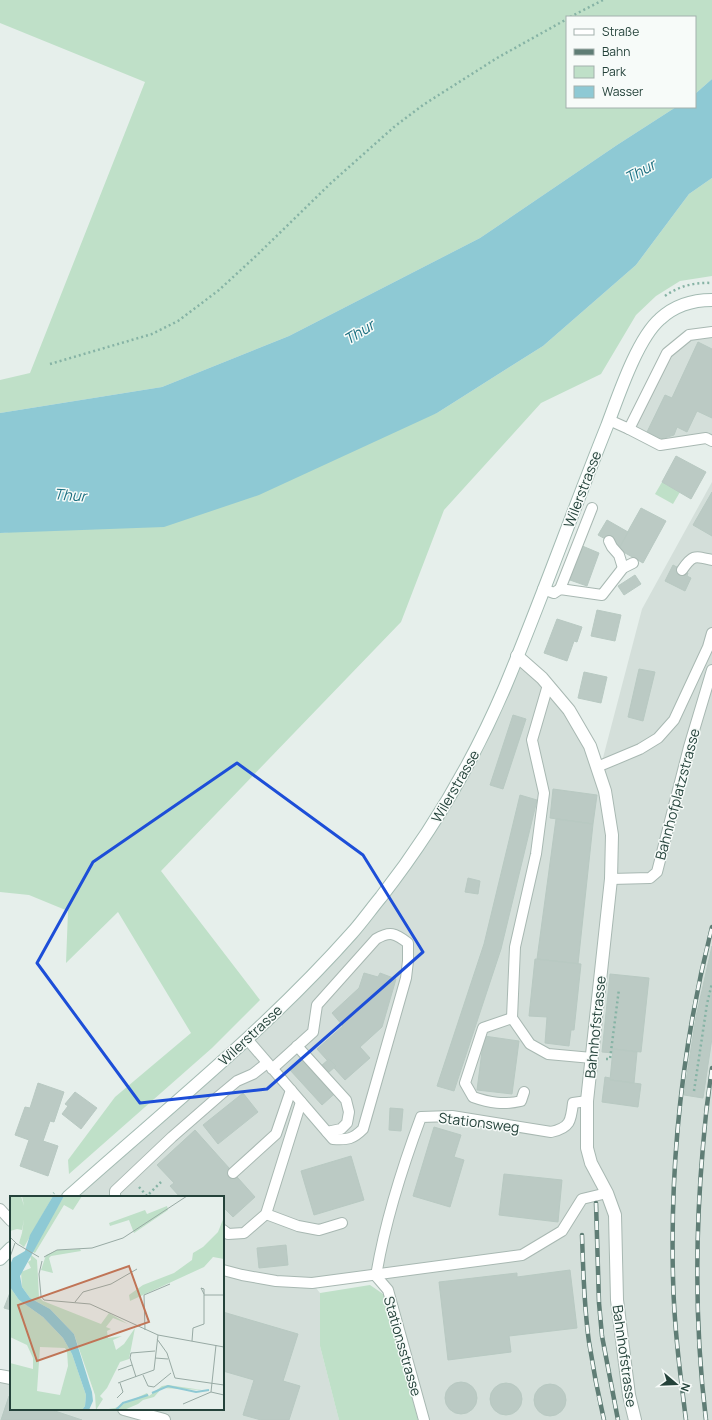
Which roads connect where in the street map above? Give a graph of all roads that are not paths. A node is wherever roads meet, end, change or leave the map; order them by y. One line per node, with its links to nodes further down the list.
1 (712, 300): 3 (main road, Wilerstrasse)
2 (712, 332): 4 (lane)
3 (609, 420): 4 (lane); 12 (main road, Wilerstrasse)
4 (629, 429): 5 (lane)
5 (712, 441)
6 (592, 508): 13 (lane)
7 (609, 541): 10 (lane)
8 (712, 560): 11 (lane)
9 (633, 563): 10 (lane)
10 (623, 568): 13 (lane)
11 (682, 570)
12 (544, 589): 13 (lane); 16 (main road, Wilerstrasse)
13 (560, 589)
14 (712, 633): 15 (lane)
15 (710, 648): 19 (lane)
16 (517, 656): 18 (main road, Bahnhofstrasse); 22 (main road, Wilerstrasse)
17 (712, 670): 20 (lane, Bahnhofplatzstrasse)
18 (548, 685): 19 (main road, Bahnhofstrasse); 21 (lane)
19 (597, 767): 20 (main road, Bahnhofstrasse)
20 (611, 879): 24 (main road, Bahnhofstrasse)
21 (512, 1018): 24 (lane); 27 (lane)
22 (246, 1039): 25 (lane); 33 (main road, Wilerstrasse)
23 (298, 1046): 25 (lane); 30 (lane); 30 (lane)
24 (592, 1058): 28 (main road, Bahnhofstrasse)
25 (270, 1066): 26 (lane); 34 (lane)
26 (291, 1090): 29 (lane); 31 (lane)
27 (524, 1092)
28 (587, 1101): 32 (main road, Bahnhofstrasse); 43 (lane, Stationsweg)
29 (301, 1102): 30 (lane); 36 (lane)
30 (327, 1132)
31 (233, 1173)
32 (607, 1193): 43 (lane); 49 (main road, Bahnhofstrasse)
33 (69, 1196)
34 (115, 1196)
35 (0, 1209): 37 (lane)
36 (266, 1214): 38 (lane); 39 (lane)
37 (10, 1220)
38 (342, 1223)
39 (224, 1231)
40 (10, 1249): 41 (main road)
41 (0, 1260)
42 (224, 1270): 43 (lane)
43 (376, 1276): 48 (lane, Stationsstrasse)
44 (0, 1376): 45 (main road)
45 (10, 1378)
46 (128, 1410): 47 (main road)
47 (164, 1420)
48 (424, 1420)
49 (635, 1420)

